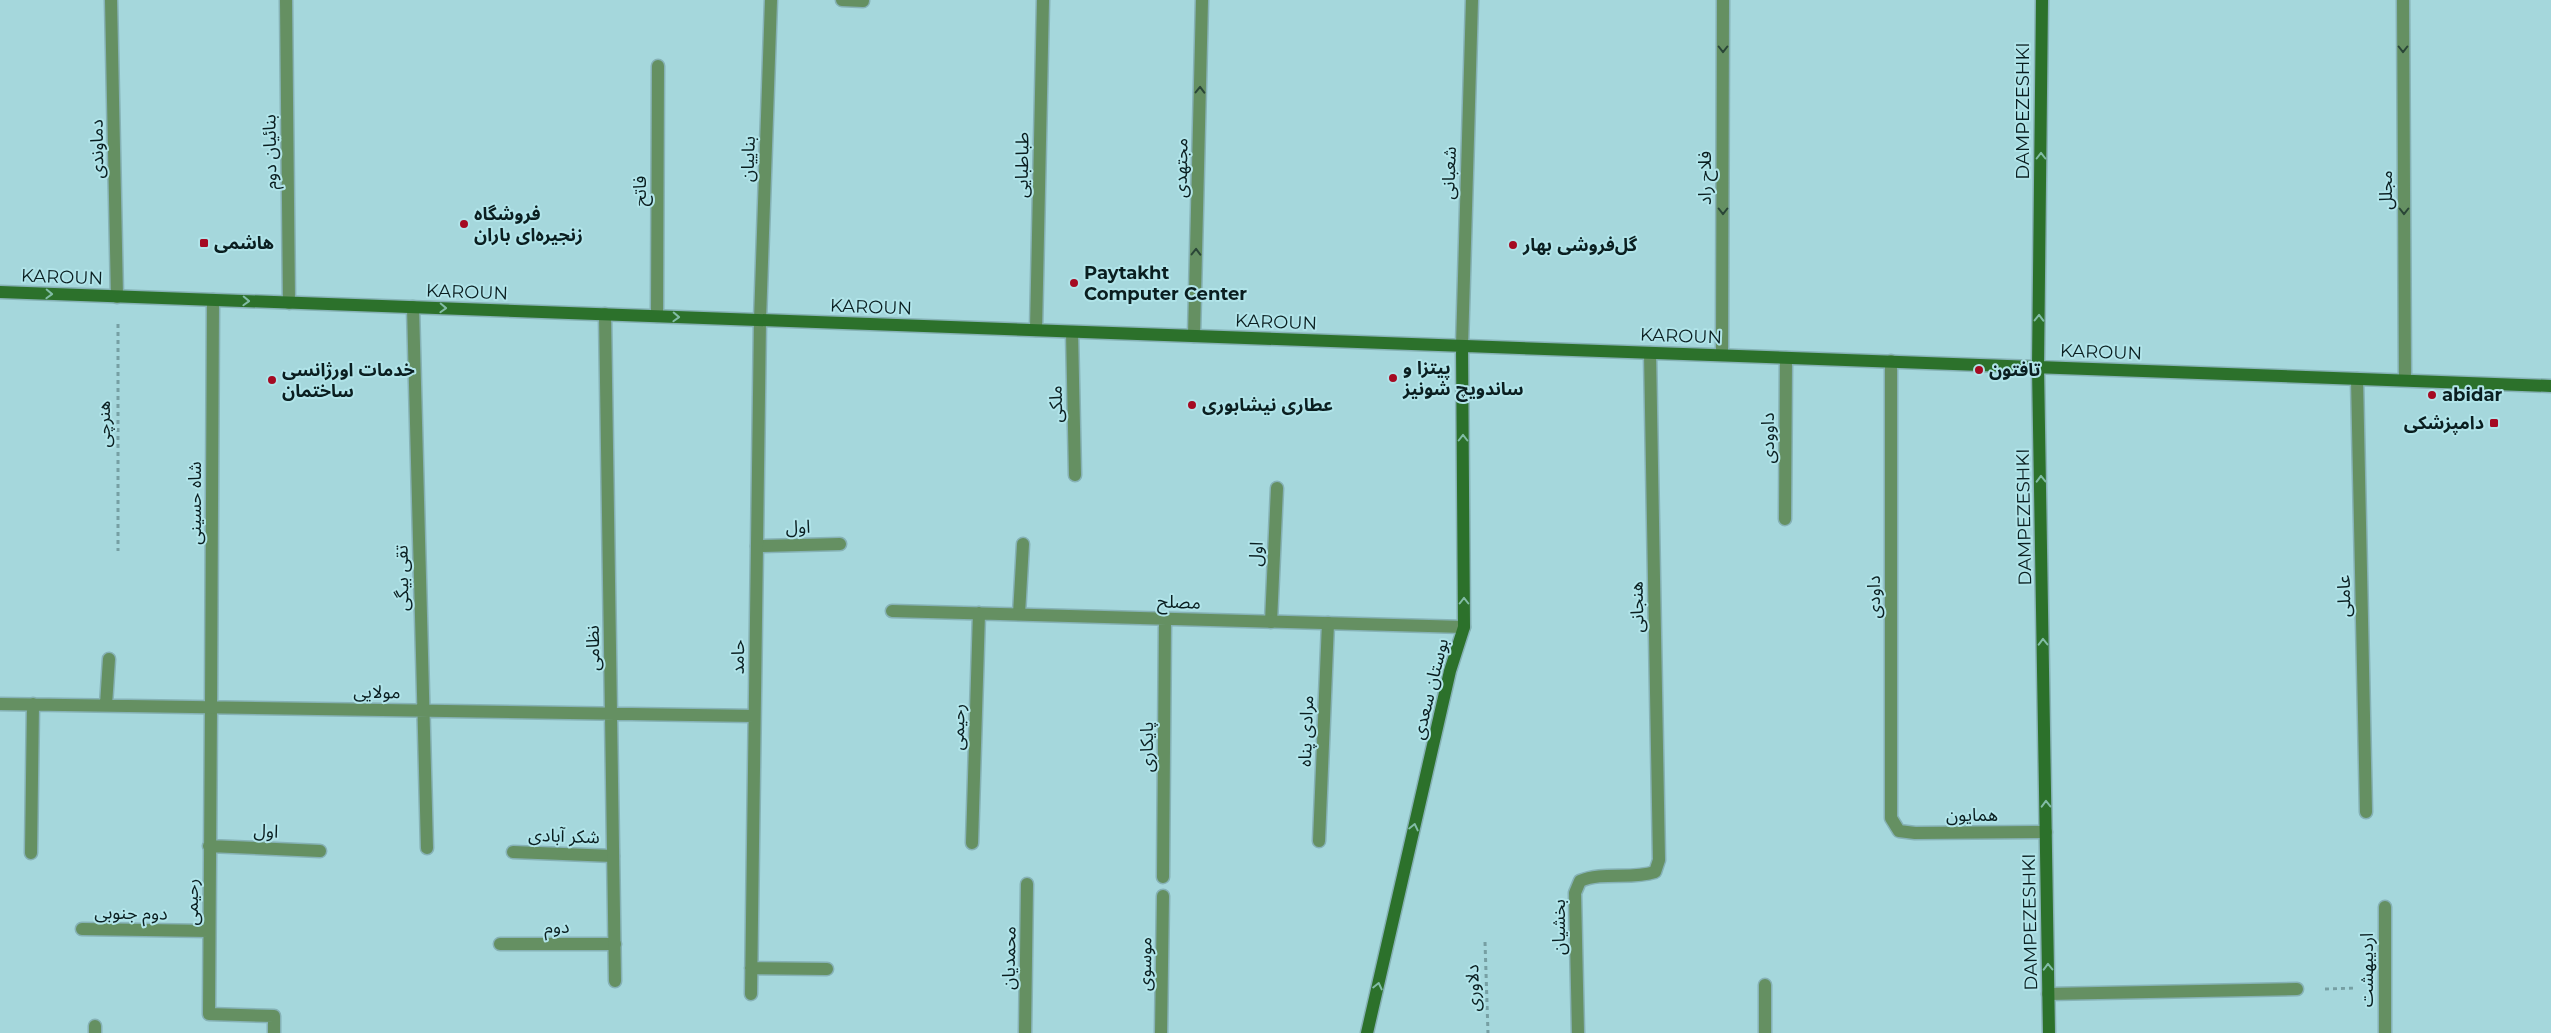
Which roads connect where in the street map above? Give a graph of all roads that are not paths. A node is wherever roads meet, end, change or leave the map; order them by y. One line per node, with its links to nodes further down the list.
1 (111, 0): 14 (street, دماوندی)
2 (286, 0): 16 (street, بنائیان دوم)
3 (771, 0): 20 (street, بناییان)
4 (842, 0): 11 (street)
5 (1043, 0): 21 (street, طباطبایی)
6 (1202, 0): 23 (street, مجتهدی, one-way to 6)
7 (1472, 0): 24 (street, شعبانی)
8 (1723, 0): 26 (street, فلاح راد, one-way to 26)
9 (2042, 0): 29 (main road, DAMPEZESHKI, one-way to 9)
10 (2403, 0): 31 (street, مجلل, one-way to 31)
11 (863, 1)
12 (658, 66): 19 (street, فاتح)
13 (0, 292): 14 (main road, KAROUN, one-way to 14)
14 (118, 297): 15 (main road, KAROUN)
15 (213, 300): 16 (main road, KAROUN, one-way to 16); 50 (street, شاه حسینی)
16 (289, 303): 17 (main road, KAROUN)
17 (413, 307): 18 (main road, KAROUN, one-way to 18); 51 (street, تقی بیگی)
18 (605, 314): 19 (main road, KAROUN); 52 (street, نظامی)
19 (657, 316): 20 (main road, KAROUN, one-way to 20)
20 (760, 320): 21 (main road, KAROUN); 38 (street, حامد)
21 (1036, 330): 22 (main road, KAROUN)
22 (1072, 332): 23 (main road, KAROUN); 33 (street, ملکی)
23 (1194, 336): 24 (main road, KAROUN)
24 (1462, 346): 25 (main road, KAROUN); 45 (main road, بوستان سعدی, one-way to 24)
25 (1650, 353): 26 (main road, KAROUN); 65 (street, هنجانی)
26 (1722, 355): 27 (main road, KAROUN)
27 (1786, 358): 28 (main road, KAROUN); 35 (street, داوودی)
28 (1891, 362): 29 (main road, KAROUN); 55 (street, داودی)
29 (2038, 367): 30 (main road, KAROUN); 56 (main road, DAMPEZESHKI, one-way to 29)
30 (2357, 378): 31 (main road, KAROUN); 54 (street, عاملی)
31 (2405, 380): 32 (main road, KAROUN)
32 (2551, 386)
33 (1075, 475)
34 (1277, 488): 43 (street, اول)
35 (1786, 519)
36 (840, 544): 38 (street, اول)
37 (1023, 544): 41 (street)
38 (757, 546): 53 (street, حامد)
39 (892, 611): 40 (street, مصلح)
40 (978, 613): 41 (street, مصلح); 58 (street, رحیمی)
41 (1019, 614): 42 (street, مصلح)
42 (1165, 619): 43 (street, مصلح); 66 (street, پایکاری)
43 (1270, 622): 44 (street, مصلح)
44 (1328, 623): 45 (street, مصلح); 57 (street, مرادی پناه)
45 (1464, 627): 84 (main road, بوستان سعدی, one-way to 45)
46 (109, 659): 49 (street)
47 (0, 704): 48 (street, مولایی)
48 (33, 704): 49 (street, مولایی); 63 (street)
49 (106, 705): 50 (street, مولایی)
50 (211, 707): 51 (street, مولایی); 59 (street, رحیمی)
51 (423, 710): 52 (street, مولایی); 60 (street, تقی بیگی)
52 (612, 714): 53 (street, مولایی); 64 (street, نظامی)
53 (754, 716): 74 (street, حامد)
54 (2366, 812)
55 (1899, 831): 56 (street, همایون)
56 (2046, 832): 80 (main road, DAMPEZESHKI, one-way to 56)
57 (1319, 840)
58 (972, 843)
59 (209, 846): 61 (street, اول); 71 (street, رحیمی)
60 (427, 848)
61 (320, 851)
62 (513, 852): 64 (street, شکر آبادی)
63 (31, 853)
64 (613, 856): 73 (street, نظامی)
65 (1659, 860): 85 (street, بخشیان)
66 (1163, 876)
67 (1027, 884): 82 (street, محمدیان)
68 (1163, 896): 83 (street, موسوی)
69 (2385, 907): 88 (street, اردیبهشت)
70 (82, 929): 71 (street, دوم جنوبی)
71 (209, 931): 81 (street, رحیمی)
72 (500, 944): 73 (street, دوم)
73 (615, 944): 76 (street, نظامی)
74 (751, 968): 75 (street); 79 (street, حامد)
75 (827, 968)
76 (615, 981)
77 (1765, 984): 86 (street)
78 (2297, 989): 80 (street)
79 (751, 994)
80 (2048, 994): 87 (main road, DAMPEZESHKI)
81 (274, 1033)
82 (1025, 1033)
83 (1161, 1033)
84 (1367, 1033)
85 (1578, 1033)
86 (1765, 1033)
87 (2049, 1033)
88 (2385, 1033)

